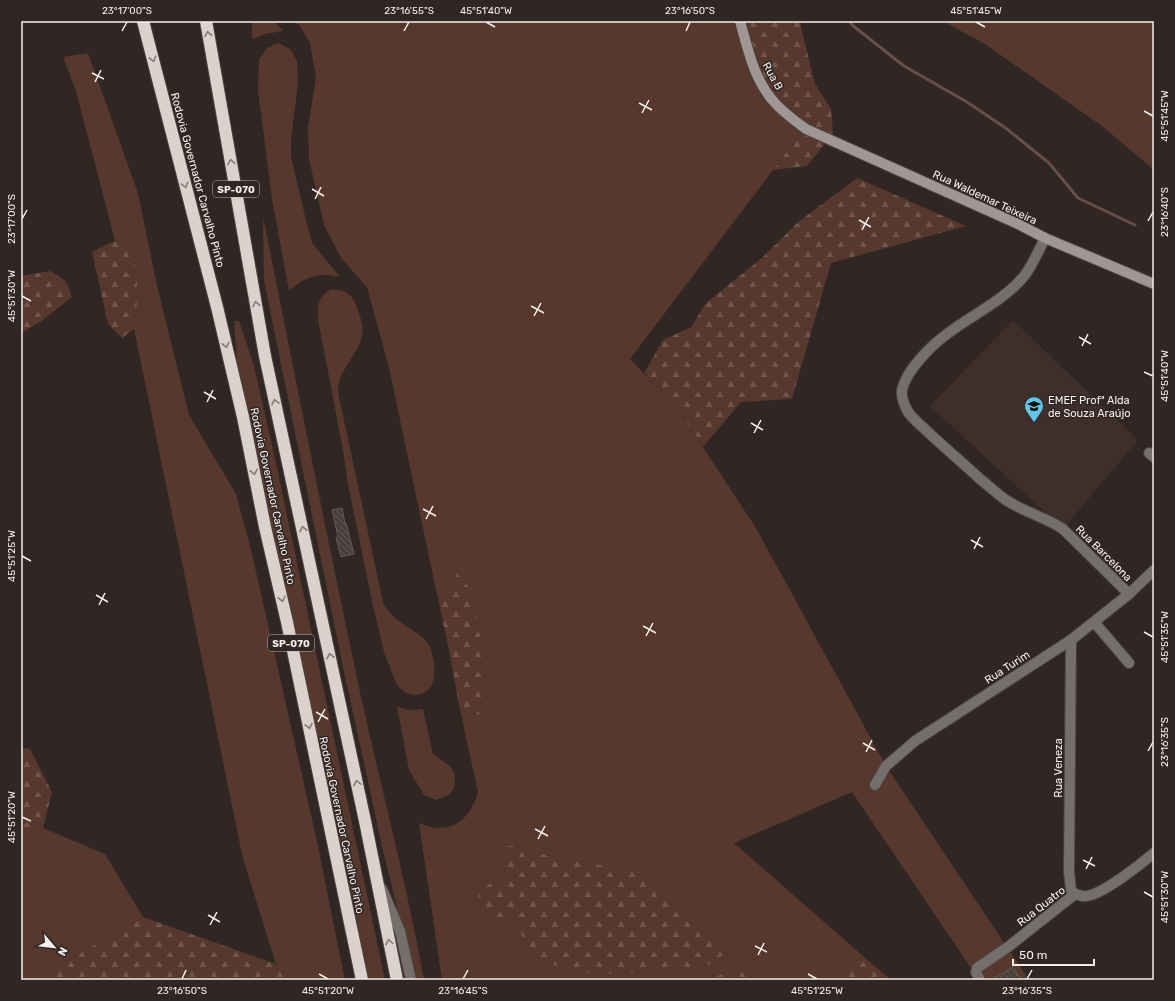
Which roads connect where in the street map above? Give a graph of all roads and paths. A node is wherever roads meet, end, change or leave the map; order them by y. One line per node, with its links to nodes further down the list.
1 (143, 21): 16 (highway, Rodovia Governador Carvalho Pinto / SP-070, one-way to 16)
2 (206, 21): 14 (highway, Rodovia Governador Carvalho Pinto / SP-070, one-way to 2)
3 (740, 21): 4 (street, Rua B)
4 (806, 129): 5 (street, Rua Waldemar Teixeira)
5 (1045, 238): 6 (street, Rua Waldemar Teixeira); 8 (street, Rua Barcelona)
6 (1154, 284)
7 (1154, 570): 8 (street, Rua Turim)
8 (1129, 594): 9 (street, Rua Turim)
9 (1094, 622): 10 (street, Rua Turim); 11 (street)
10 (1071, 640): 12 (street, Rua Turim); 15 (street, Rua Veneza)
11 (1129, 663)
12 (875, 785)
13 (1154, 853): 15 (street, Rua Quatro)
14 (376, 875): 17 (highway, Rodovia Governador Carvalho Pinto / SP-070, one-way to 14); 18 (street)
15 (1075, 894): 19 (street, Rua Quatro)
16 (362, 980)
17 (397, 980)
18 (411, 980)
19 (980, 980)

